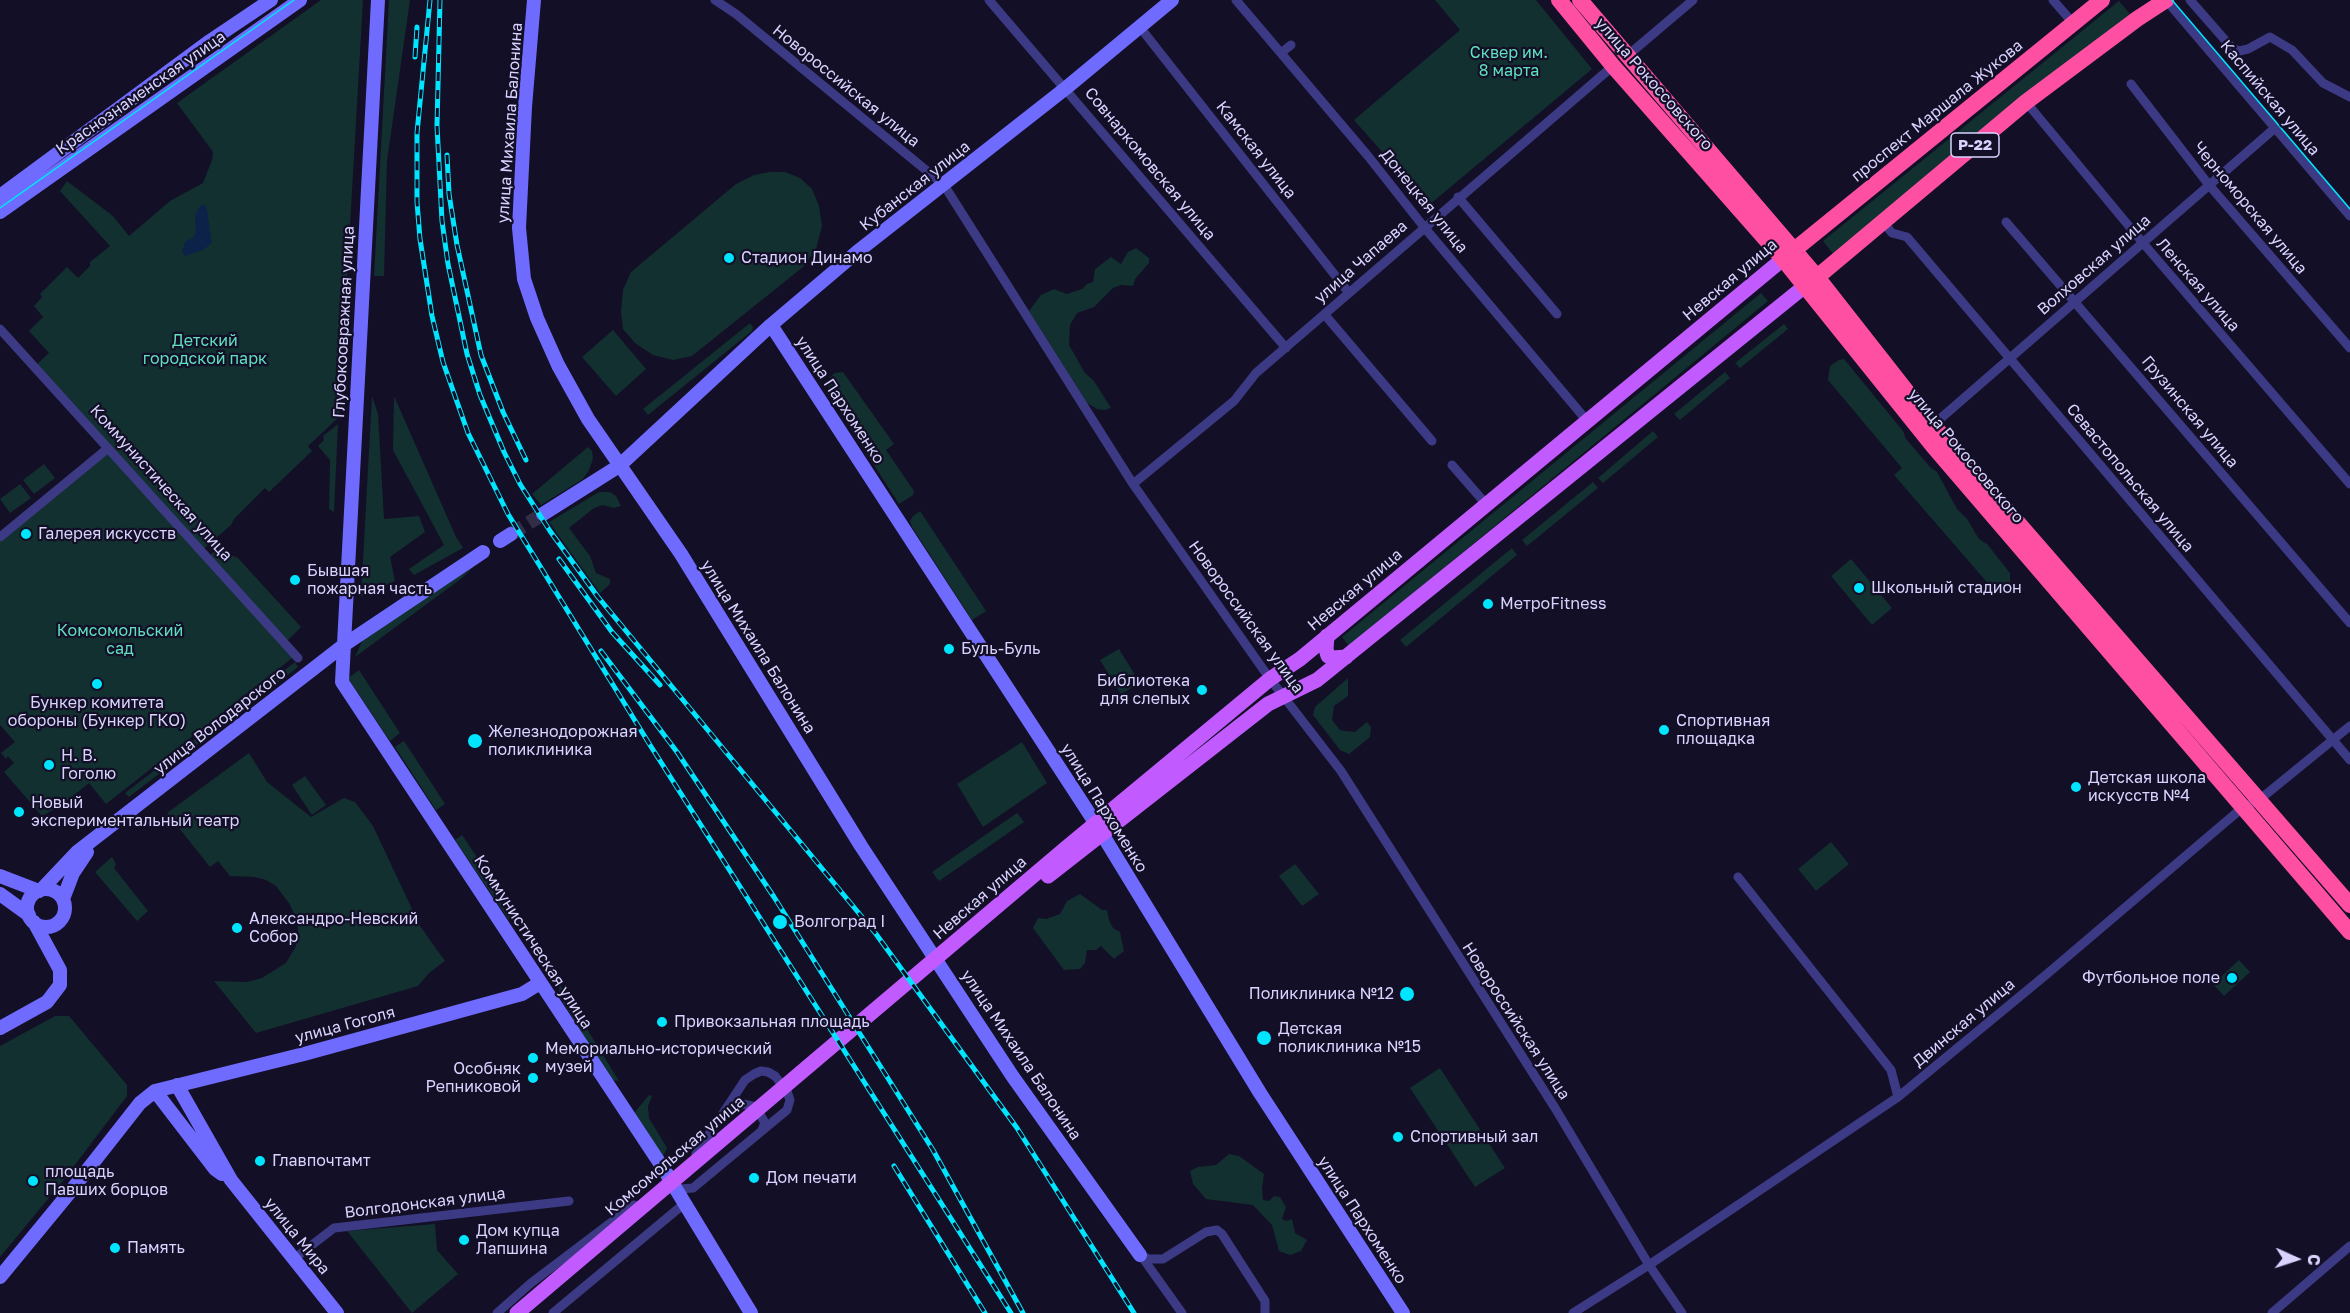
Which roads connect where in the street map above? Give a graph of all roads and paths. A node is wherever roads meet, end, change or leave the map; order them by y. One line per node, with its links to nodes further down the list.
1 (271, 0): 30 (street, Краснознаменская улица)
2 (300, 0): 32 (street, Краснознаменская улица)
3 (378, 0): 63 (street, Глубокоовражная улица)
4 (534, 0): 54 (street, улица Михаила Балонина)
5 (716, 0): 28 (street, Новороссийская улица)
6 (988, 0): 24 (street, Совнаркомовская улица)
7 (1172, 0): 18 (street, Кубанская улица)
8 (1236, 0): 20 (street, Донецкая улица)
9 (1558, 0): 22 (highway, улица Рокоссовского)
10 (1581, 0): 21 (highway, улица Рокоссовского)
11 (1693, 0): 21 (street)
12 (2053, 0): 17 (street)
13 (2102, 0): 17 (highway, проспект Маршала Жукова / Р-22)
14 (2166, 0): 16 (highway, Р-22); 27 (street, Каспийская улица)
15 (2190, 0): 25 (street)
16 (2143, 8): 26 (highway, Р-22)
17 (2073, 23): 38 (highway, проспект Маршала Жукова / Р-22)
18 (1139, 26): 24 (street, Кубанская улица); 40 (street, Камская улица)
19 (1291, 45): 20 (street)
20 (1281, 53): 36 (street, Донецкая улица)
21 (1627, 56): 38 (highway, улица Рокоссовского)
22 (1613, 66): 31 (street, улица Чапаева); 38 (highway, улица Рокоссовского)
23 (2131, 84): 29 (street, Черноморская улица)
24 (1066, 88): 28 (street, Кубанская улица); 46 (street, Совнаркомовская улица)
25 (2350, 97)
26 (2026, 102): 34 (highway, Р-22); 37 (street, Ленская улица)
27 (2275, 128): 29 (street, Волховская улица); 33 (street, Каспийская улица)
28 (944, 185): 44 (street, Кубанская улица); 55 (street, Новороссийская улица)
29 (2209, 185): 37 (street, Волховская улица); 47 (street, Черноморская улица)
30 (0, 196)
31 (1458, 197): 36 (street, улица Чапаева); 42 (street)
32 (0, 212)
33 (2350, 216)
34 (1883, 222): 39 (highway, Р-22); 48 (street, Севастопольская улица)
35 (2007, 222): 41 (street, Грузинская улица)
36 (1424, 227): 40 (street, улица Чапаева); 49 (street, Донецкая улица)
37 (2143, 243): 41 (street, Волховская улица); 56 (street, Ленская улица)
38 (1789, 254): 39 (highway, улица Рокоссовского); 49 (main road, Невская улица)
39 (1811, 281): 50 (highway, улица Рокоссовского); 64 (main road, Невская улица); 72 (highway, улица Рокоссовского)
40 (1349, 293): 43 (street, улица Чапаева)
41 (2076, 301): 48 (street, Волховская улица); 61 (street, Грузинская улица)
42 (1557, 314)
43 (1325, 315): 46 (street, улица Чапаева); 51 (street)
44 (771, 324): 54 (street, Кубанская улица); 74 (street, улица Пархоменко)
45 (0, 329): 52 (street, Коммунистическая улица)
46 (1286, 348): 55 (street, улица Чапаева)
47 (2350, 348)
48 (2009, 359): 50 (street, Волховская улица); 69 (street, Севастопольская улица)
49 (1588, 422): 57 (main road, Невская улица)
50 (1933, 425): 71 (highway, улица Рокоссовского)
51 (1432, 441)
52 (107, 449): 59 (street); 65 (street, Коммунистическая улица)
53 (1452, 465): 57 (street)
54 (619, 466): 58 (street, Кубанская улица); 97 (street, улица Михаила Балонина)
55 (1133, 484): 66 (street, Новороссийская улица)
56 (2350, 484)
57 (1486, 504): 62 (main road, Невская улица)
58 (543, 514)
59 (0, 537)
60 (483, 552): 63 (street, улица Володарского)
61 (2350, 623)
62 (1327, 636): 64 (main road); 66 (main road, Невская улица)
63 (344, 645): 73 (street, улица Володарского); 84 (street, Коммунистическая улица)
64 (1346, 657): 67 (main road, Невская улица)
65 (298, 658)
66 (1270, 679): 67 (street, Новороссийская улица); 74 (main road, Невская улица)
67 (1283, 695): 74 (main road, Невская улица); 99 (street, Новороссийская улица)
68 (2350, 726): 69 (street, Двинская улица)
69 (2332, 740): 70 (street, Севастопольская улица); 71 (street, Двинская улица)
70 (2350, 760)
71 (2259, 800): 72 (street, Двинская улица); 80 (highway, улица Рокоссовского)
72 (2242, 808): 82 (highway, улица Рокоссовского); 88 (street, Двинская улица)
73 (116, 823): 77 (street); 79 (street)
74 (1099, 829): 83 (main road, Невская улица); 109 (street, улица Пархоменко)
75 (0, 876): 77 (street)
76 (1738, 877): 88 (street)
77 (40, 890): 79 (street); 81 (street)
78 (0, 894): 81 (street)
79 (63, 899): 81 (street)
80 (2350, 905)
81 (31, 919): 85 (street)
82 (2350, 932)
83 (941, 960): 103 (main road, Комсомольская улица); 104 (main road, Комсомольская улица)
84 (540, 982): 86 (street, улица Гоголя); 92 (street, Коммунистическая улица)
85 (0, 1028)
86 (177, 1085): 87 (street, улица Гоголя); 91 (street, улица Мира)
87 (155, 1091): 91 (street, улица Мира); 100 (street)
88 (1898, 1097): 99 (street, Двинская улица)
89 (723, 1114): 90 (street); 90 (street); 92 (street)
90 (762, 1130): 93 (street)
91 (231, 1180): 98 (street, улица Мира)
92 (673, 1183): 93 (street); 95 (street, Коммунистическая улица); 102 (street)
93 (693, 1188): 95 (street)
94 (570, 1201): 98 (street, Волгодонская улица)
95 (687, 1205): 105 (street); 106 (street, Коммунистическая улица)
96 (2350, 1246): 112 (street)
97 (1140, 1255): 107 (street); 108 (street)
98 (295, 1258): 101 (street, улица Мира)
99 (1649, 1265): 110 (street, Двинская улица); 111 (street, Новороссийская улица)
100 (0, 1277)
101 (337, 1313)
102 (497, 1313)
103 (518, 1313)
104 (534, 1313)
105 (553, 1313)
106 (751, 1313)
107 (1182, 1313)
108 (1265, 1313)
109 (1402, 1313)
110 (1573, 1313)
111 (1682, 1313)
112 (2272, 1313)

